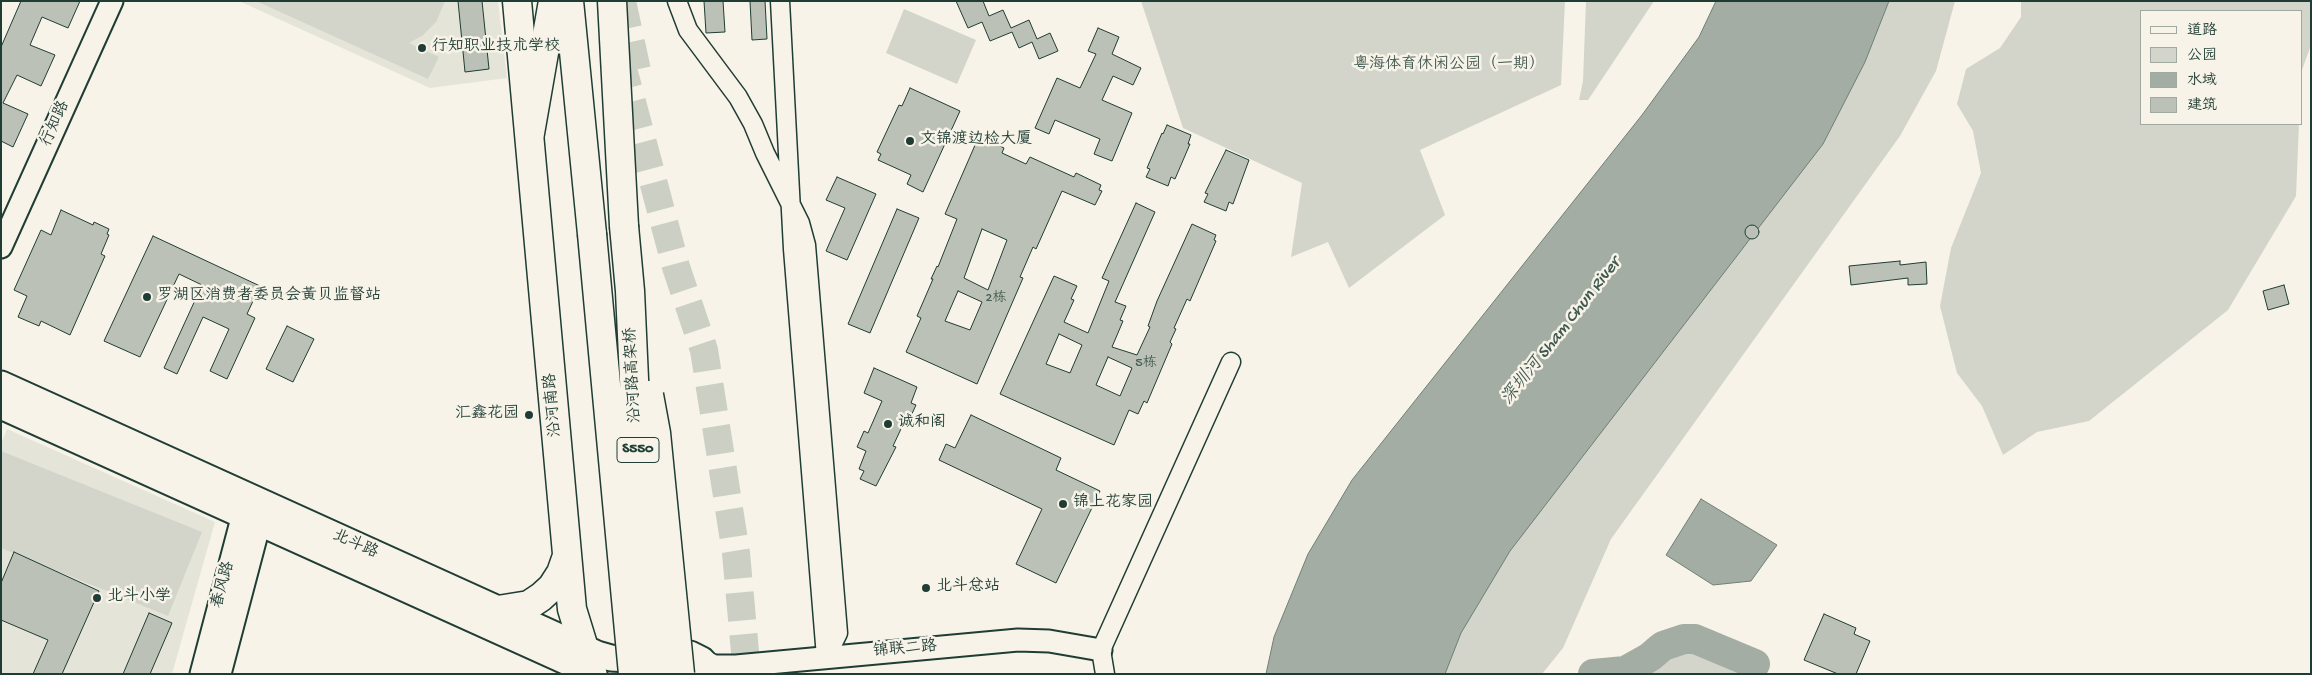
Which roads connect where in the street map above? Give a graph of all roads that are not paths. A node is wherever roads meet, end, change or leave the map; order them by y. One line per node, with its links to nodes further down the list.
1 (112, 1): 10 (street, 行知路)
2 (517, 1): 8 (main road)
3 (553, 1): 8 (main road)
4 (569, 1): 24 (main road, 沿河路高架桥 / S550, bridge)
5 (612, 1): 11 (main road, 沿河路高架桥 / S550, bridge)
6 (677, 1): 9 (street)
7 (780, 1): 9 (street)
8 (530, 133): 16 (main road, 沿河南路)
9 (791, 205): 19 (street)
10 (1, 247)
11 (630, 291): 25 (main road, 沿河路高架桥 / S550, bridge); 26 (main road, bridge)
12 (1231, 362): 18 (street)
13 (1, 384): 15 (main road, 北斗路)
14 (1, 406): 15 (main road, 北斗路)
15 (254, 509): 17 (main road, 北斗路); 20 (main road, 北斗路); 22 (street, 春风路); 23 (street, 春风路)
16 (567, 556): 17 (main road); 20 (main road, 沿河南路)
17 (498, 610): 20 (main road, 北斗路)
18 (1102, 650): 19 (street, 锦联二路); 27 (street)
19 (826, 657): 21 (street, 锦联二路)
20 (593, 666): 21 (main road, 北斗路)
21 (706, 671)
22 (201, 674)
23 (220, 674)
24 (633, 674)
25 (658, 674)
26 (680, 674)
27 (1105, 674)

